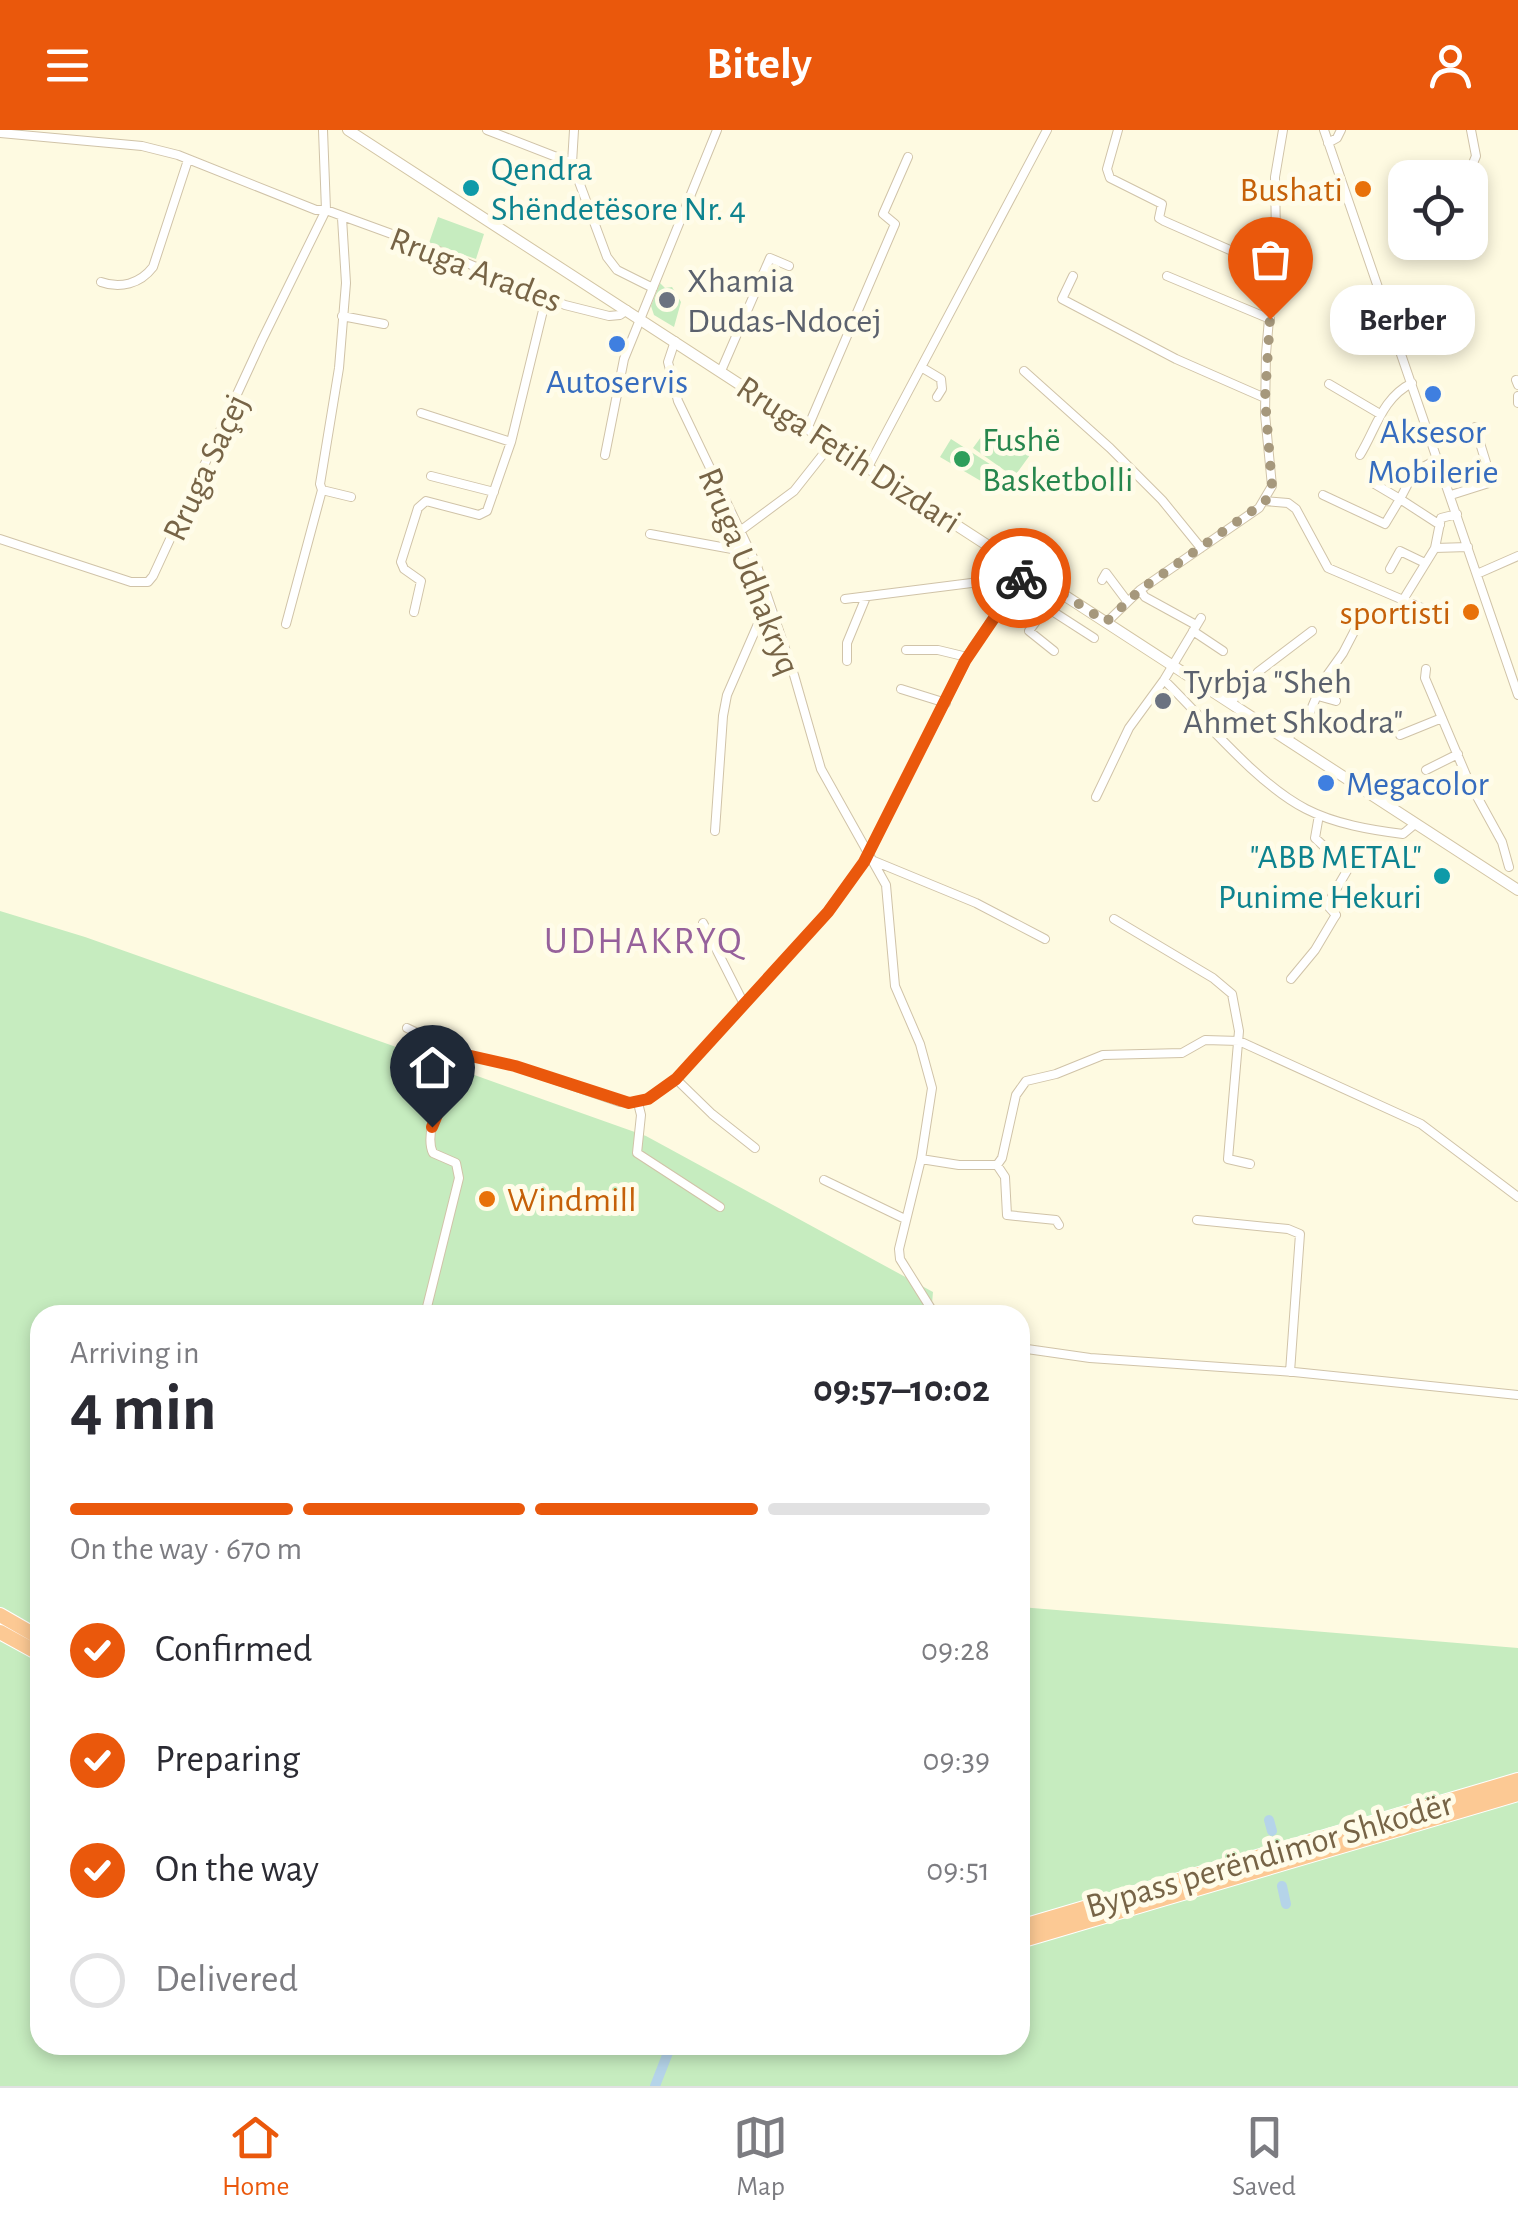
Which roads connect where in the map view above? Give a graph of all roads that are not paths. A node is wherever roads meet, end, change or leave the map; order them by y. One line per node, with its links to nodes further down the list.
1 (323, 130): 18 (street)
2 (348, 130): 27 (main road, Rruga Fetih Dizdari)
3 (488, 130): 17 (street)
4 (574, 130): 17 (street)
5 (716, 130): 25 (street)
6 (1047, 130): 33 (street)
7 (1118, 130): 21 (street)
8 (1283, 130): 21 (street)
9 (1324, 130): 13 (street)
10 (1341, 130): 13 (street)
11 (1471, 130): 16 (street)
12 (0, 133): 15 (street, Rruga Arades)
13 (1328, 143): 36 (street)
14 (908, 157): 43 (street)
15 (188, 160): 18 (street, Rruga Arades); 24 (street)
16 (1474, 160)
17 (572, 163): 25 (street)
18 (326, 210): 19 (street, Rruga Arades); 63 (street, Rruga Saçej)
19 (342, 218): 26 (street, Rruga Arades); 28 (street)
20 (789, 266): 34 (street)
21 (1274, 269): 29 (street)
22 (1073, 276): 39 (street)
23 (1167, 276): 29 (street)
24 (101, 282)
25 (653, 288): 30 (street)
26 (546, 298): 27 (street, Rruga Arades); 44 (street)
27 (627, 310): 30 (main road, Rruga Fetih Dizdari)
28 (342, 316): 31 (street); 52 (street)
29 (1270, 319): 39 (street)
30 (641, 320): 32 (main road, Rruga Fetih Dizdari); 46 (street)
31 (384, 324)
32 (675, 341): 34 (main road, Rruga Fetih Dizdari); 61 (street, Rruga Udhakryq)
33 (921, 367): 38 (street); 49 (street)
34 (721, 371): 43 (main road, Rruga Fetih Dizdari)
35 (1024, 371): 66 (street)
36 (1412, 382): 41 (street); 48 (street)
37 (1328, 384): 41 (street)
38 (937, 397)
39 (1265, 398): 58 (street)
40 (421, 413): 44 (street)
41 (1380, 414): 47 (street)
42 (1474, 427): 55 (street)
43 (808, 428): 45 (main road, Rruga Fetih Dizdari)
44 (511, 442): 53 (street)
45 (832, 444): 49 (main road, Rruga Fetih Dizdari); 61 (street)
46 (605, 454)
47 (1360, 456)
48 (1438, 459): 55 (street); 57 (street)
49 (868, 467): 71 (main road, Rruga Fetih Dizdari)
50 (431, 476): 53 (street)
51 (1373, 483): 57 (street)
52 (322, 490): 56 (street); 85 (street)
53 (494, 492): 83 (street)
54 (1323, 495): 57 (street)
55 (1451, 495): 59 (street)
56 (351, 497)
57 (1400, 499): 60 (street)
58 (1265, 502): 66 (street); 78 (street)
59 (1457, 514): 60 (street); 65 (street)
60 (1440, 525): 67 (street)
61 (740, 532): 64 (street, Rruga Udhakryq)
62 (650, 534): 64 (street)
63 (0, 539)
64 (748, 547): 82 (street, Rruga Udhakryq)
65 (1468, 547): 67 (street); 72 (street)
66 (1201, 548): 75 (street)
67 (1436, 548): 69 (street)
68 (1518, 556): 72 (street)
69 (1425, 563): 70 (street); 78 (street)
70 (1390, 569)
71 (1027, 570): 74 (street); 84 (main road, Rruga Fetih Dizdari)
72 (1478, 574): 99 (street)
73 (1102, 580): 79 (street)
74 (1014, 588): 76 (street); 80 (street); 93 (street)
75 (1140, 590): 79 (street); 86 (street)
76 (866, 597): 77 (street); 94 (street)
77 (845, 599)
78 (1403, 600): 81 (street)
79 (1126, 601): 84 (street)
80 (1047, 606): 89 (street); 91 (street)
81 (1422, 608)
82 (769, 610): 112 (street); 113 (street, Rruga Udhakryq)
83 (414, 612)
84 (1106, 622): 95 (main road, Rruga Fetih Dizdari)
85 (286, 624)
86 (1197, 625): 92 (street); 95 (street)
87 (1356, 628): 100 (street)
88 (1312, 631): 102 (street)
89 (1094, 638)
90 (906, 650): 93 (street)
91 (1054, 651)
92 (1223, 651)
93 (967, 658): 103 (street)
94 (847, 661)
95 (1172, 664): 97 (street); 102 (main road, Rruga Fetih Dizdari)
96 (1426, 669): 104 (street)
97 (1164, 680): 109 (street); 110 (street)
98 (900, 690): 103 (street)
99 (1518, 694)
100 (1318, 696): 101 (street); 106 (street)
101 (1336, 700)
102 (1231, 702): 106 (main road, Rruga Fetih Dizdari)
103 (946, 704): 113 (street)
104 (1442, 718): 105 (street); 107 (street)
105 (1400, 735)
106 (1286, 740): 111 (main road, Rruga Fetih Dizdari)
107 (1458, 754): 108 (street); 115 (street)
108 (1426, 770)
109 (1096, 798)
110 (1319, 815): 111 (street); 121 (street)
111 (1415, 824): 116 (main road, Rruga Fetih Dizdari)
112 (715, 831)
113 (872, 857): 120 (street); 122 (street); 129 (street, Rruga Udhakryq)
114 (1518, 862): 115 (street)
115 (1509, 868): 116 (street)
116 (1501, 880): 117 (main road, Rruga Fetih Dizdari)
117 (1518, 890)
118 (1114, 919): 124 (street)
119 (702, 924): 122 (street)
120 (1045, 939)
121 (1291, 979)
122 (744, 1004): 126 (street)
123 (408, 1028): 125 (street)
124 (1239, 1041): 130 (street); 131 (street); 133 (street)
125 (462, 1054): 127 (street); 138 (street)
126 (676, 1079): 127 (street); 128 (street)
127 (638, 1102): 134 (street)
128 (754, 1148)
129 (921, 1159): 131 (street); 135 (street, Rruga Udhakryq)
130 (1250, 1164)
131 (997, 1165): 137 (street)
132 (824, 1180): 135 (street)
133 (1518, 1198)
134 (720, 1207)
135 (905, 1218): 139 (street, Rruga Udhakryq)
136 (1197, 1220): 141 (street)
137 (1059, 1225)
138 (427, 1305)
139 (928, 1305)
140 (1030, 1349): 141 (street)
141 (1290, 1372): 142 (street)
142 (1518, 1395)
143 (0, 1615): 145 (highway)
144 (0, 1632): 146 (highway)
145 (30, 1632)
146 (30, 1648)
147 (1518, 1780): 149 (highway, Bypass perëndimor Shkodër)
148 (1518, 1794): 150 (highway, Bypass perëndimor Shkodër)
149 (1030, 1924)
150 (1030, 1938)

